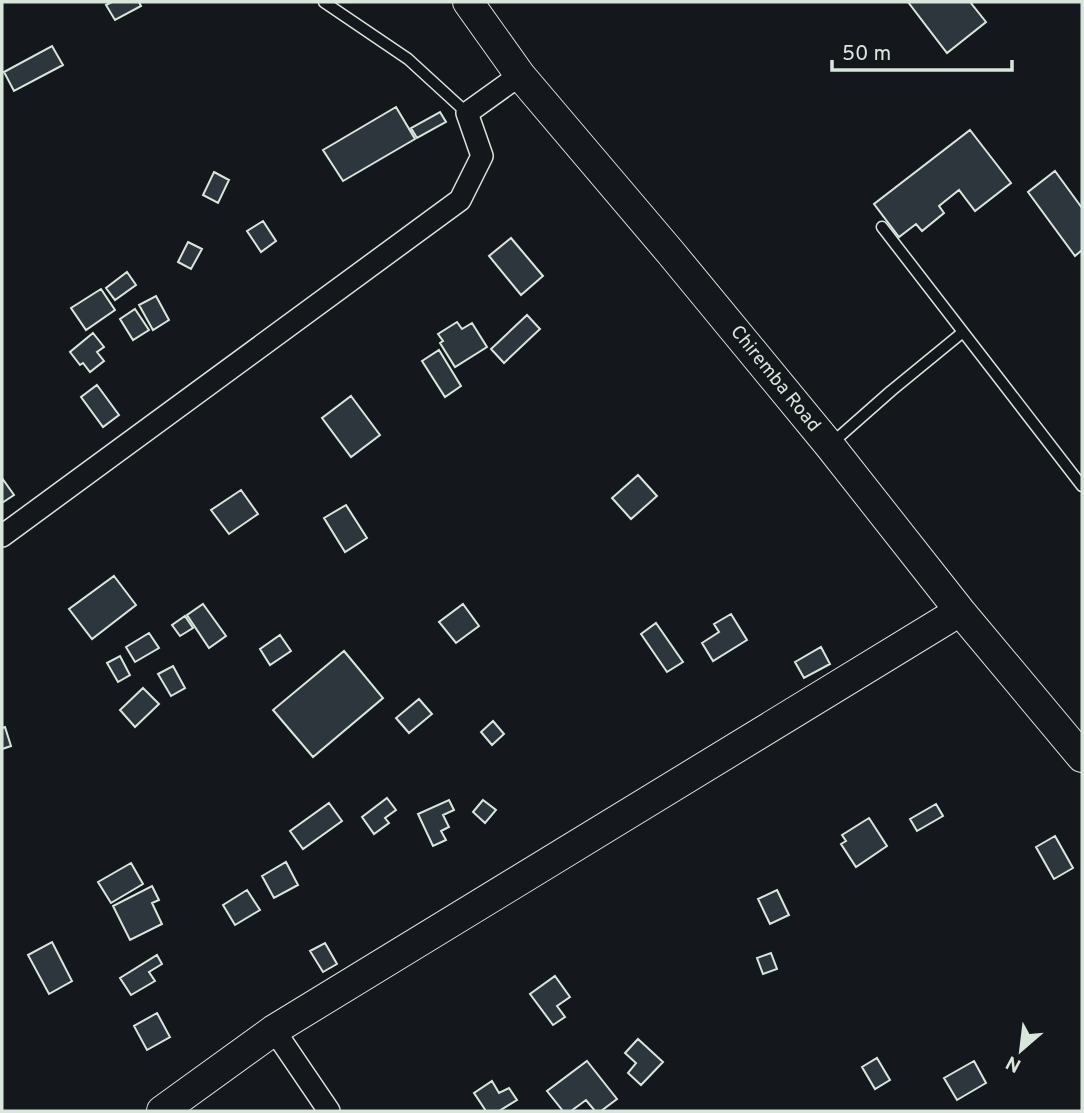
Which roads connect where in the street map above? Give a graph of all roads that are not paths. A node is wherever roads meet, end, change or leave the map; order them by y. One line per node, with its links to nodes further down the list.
1 (324, 2): 4 (lane)
2 (468, 2): 3 (main road, Chiremba Road)
3 (520, 75): 4 (street); 7 (main road, Chiremba Road)
4 (467, 113): 9 (street)
5 (883, 227): 6 (lane)
6 (963, 332): 7 (lane); 8 (lane)
7 (830, 446): 10 (main road, Chiremba Road)
8 (1082, 486)
9 (2, 536)
10 (960, 611): 11 (main road, Chiremba Road); 12 (main road)
11 (1082, 757)
12 (274, 1030): 13 (main road); 14 (street)
13 (162, 1111)
14 (328, 1111)

